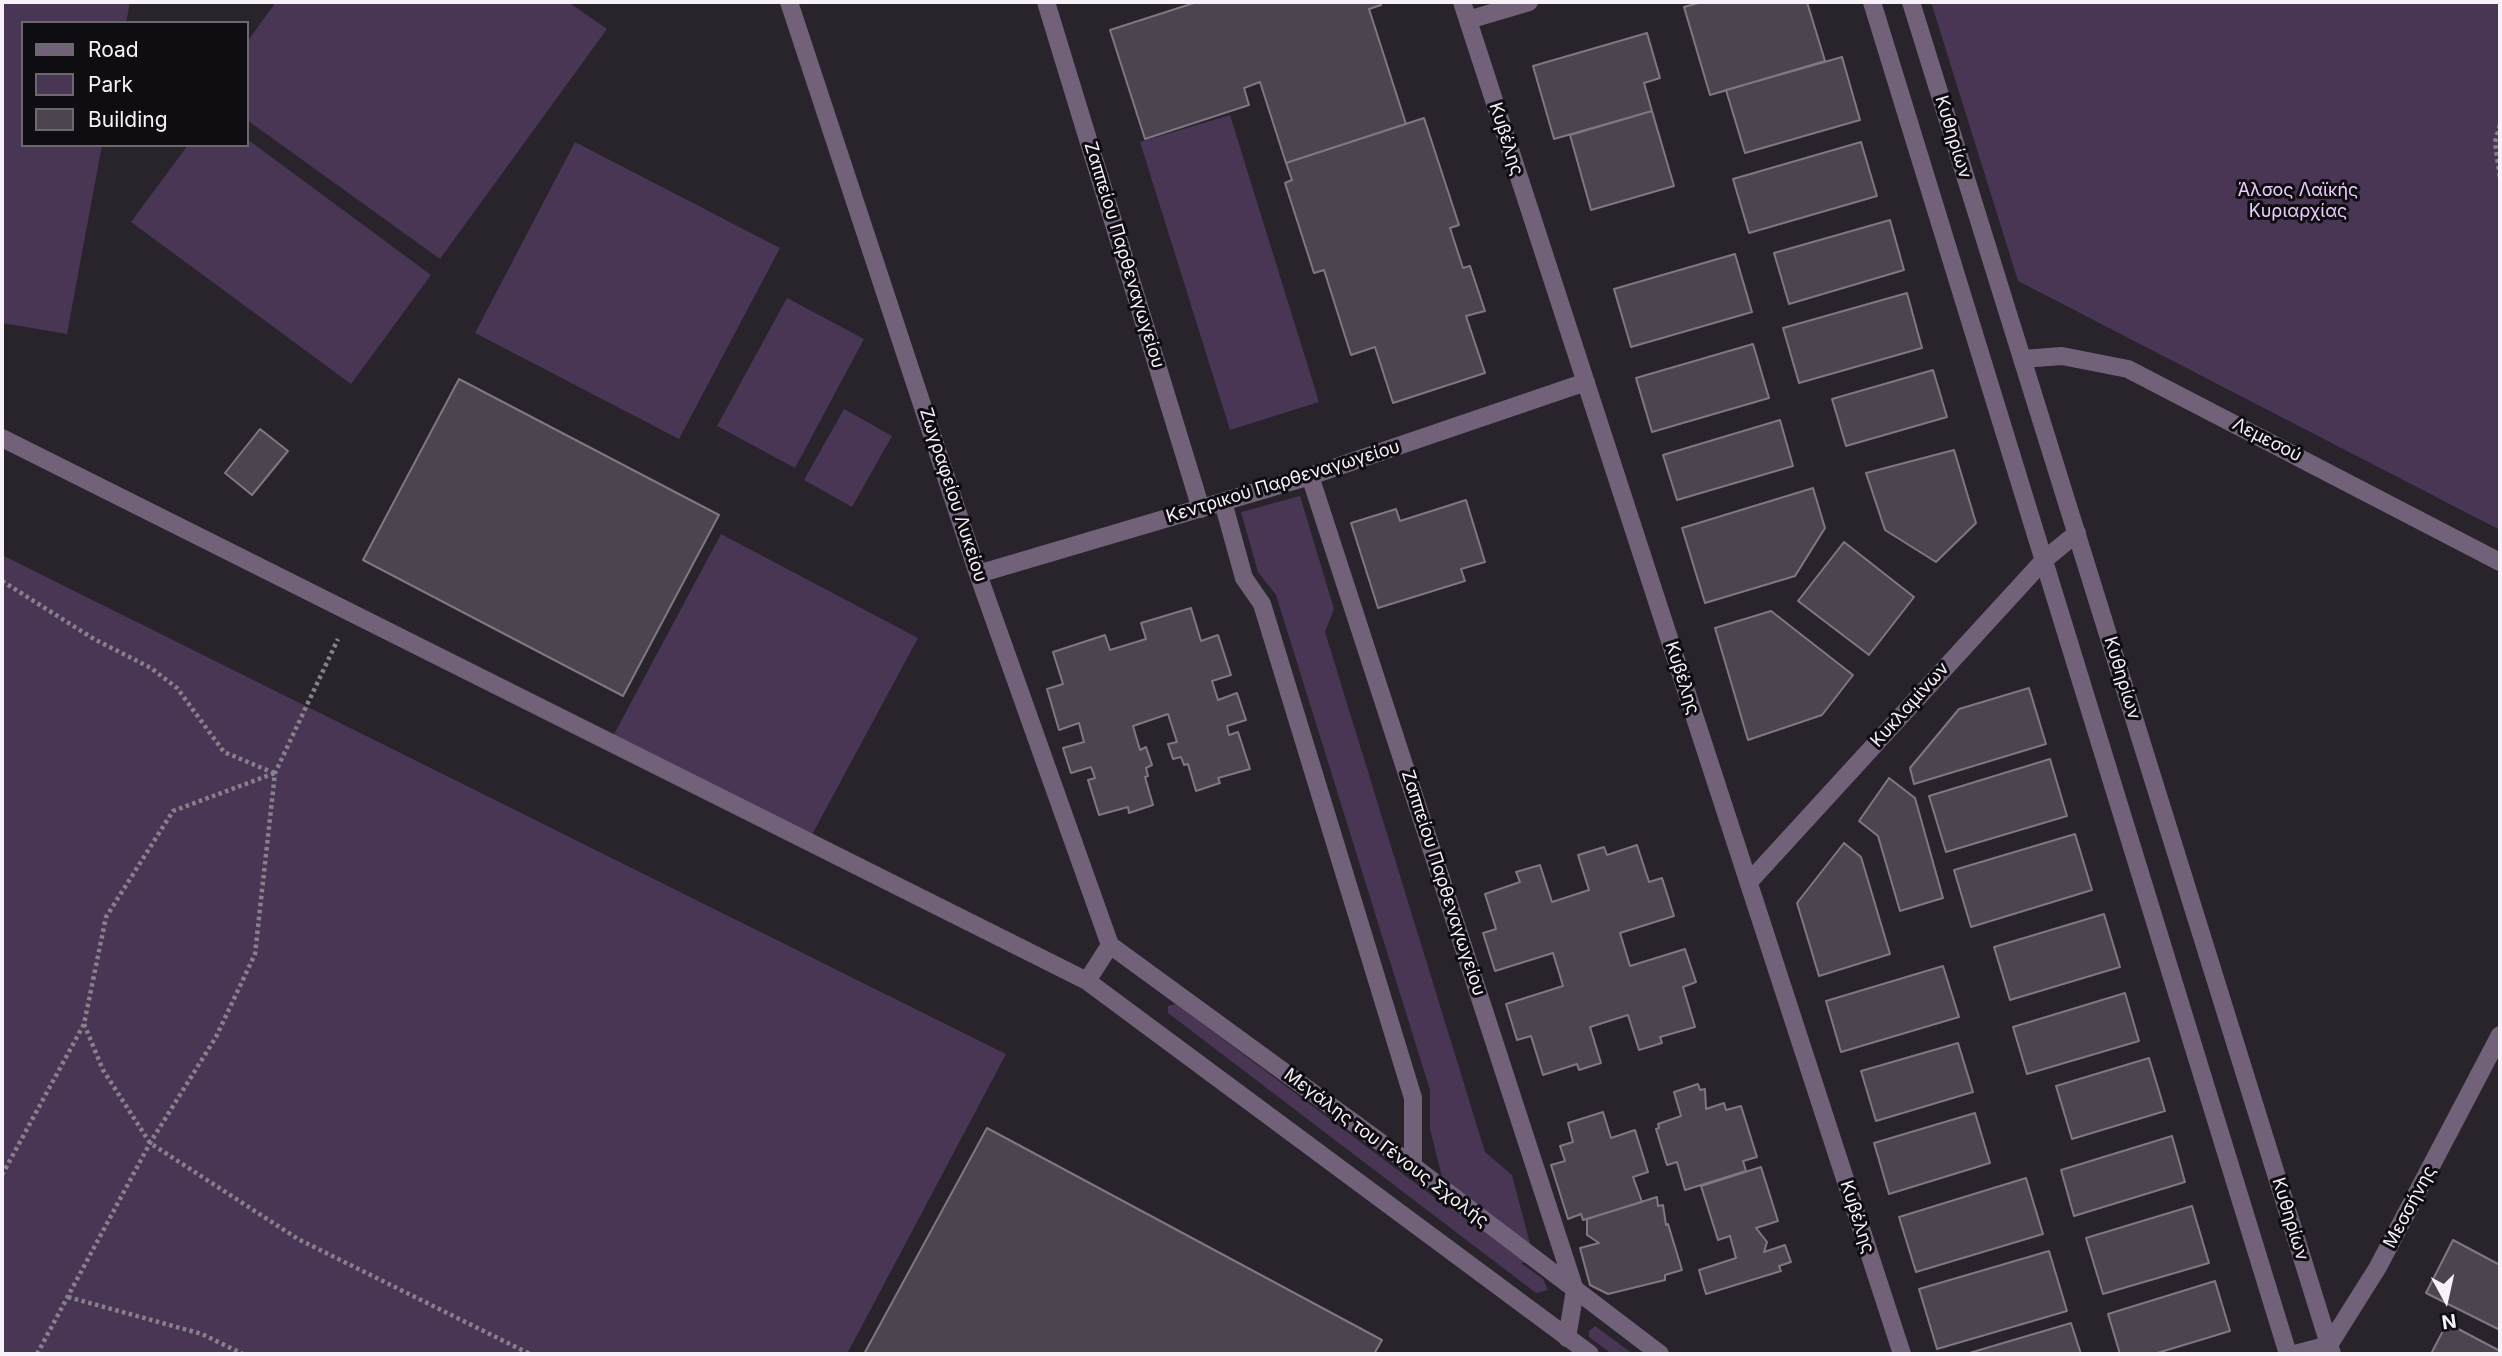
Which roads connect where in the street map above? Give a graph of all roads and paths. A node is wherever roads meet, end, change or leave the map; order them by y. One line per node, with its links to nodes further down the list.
1 (789, 2): 19 (street, Ζωγραφείου Λυκείου)
2 (1046, 2): 15 (street, Ζαππείου Παρθεναγωγείου)
3 (1462, 2): 7 (street, Κυβέλης)
4 (1529, 2): 7 (street)
5 (1872, 2): 17 (street)
6 (1912, 2): 10 (street, Κυθηρίων)
7 (1468, 20): 11 (street, Κυβέλης)
8 (2500, 125): 9 (path)
9 (2500, 178)
10 (2022, 359): 16 (street, Κυθηρίων); 18 (street, Λεμεσού)
11 (1586, 382): 13 (street, Κεντρικού Παρθεναγωγείου); 23 (street, Κυβέλης)
12 (2, 438): 21 (street)
13 (1310, 476): 14 (street, Κεντρικού Παρθεναγωγείου); 31 (street, Ζαππείου Παρθεναγωγείου)
14 (1223, 502): 15 (street, Κεντρικού Παρθεναγωγείου); 29 (street)
15 (1201, 509): 19 (street, Κεντρικού Παρθεναγωγείου)
16 (2077, 533): 17 (street, Κυκλαμίνων); 34 (street, Κυθηρίων)
17 (2044, 560): 23 (street, Κυκλαμίνων); 41 (street)
18 (2500, 562)
19 (978, 574): 24 (street, Ζωγραφείου Λυκείου)
20 (2, 581): 22 (path)
21 (350, 613): 22 (path); 25 (street)
22 (275, 773): 26 (path); 28 (path)
23 (1749, 882): 40 (street, Κυβέλης)
24 (1110, 945): 25 (street); 29 (street, Μεγάλης του Γένους Σχολής)
25 (1087, 981): 33 (street)
26 (83, 1024): 28 (path); 30 (path)
27 (2500, 1035): 34 (street, Μεσσήνης)
28 (150, 1143): 32 (path); 37 (path)
29 (1413, 1166): 31 (street, Μεγάλης του Γένους Σχολής)
30 (2, 1175)
31 (1575, 1290): 33 (street); 39 (street, Μεγάλης του Γένους Σχολής)
32 (68, 1297): 35 (path); 36 (path)
33 (1567, 1338): 38 (street)
34 (2330, 1350): 42 (street)
35 (37, 1354)
36 (243, 1354)
37 (530, 1354)
38 (1590, 1354)
39 (1660, 1354)
40 (1902, 1354)
41 (2288, 1354)
42 (2295, 1354)

